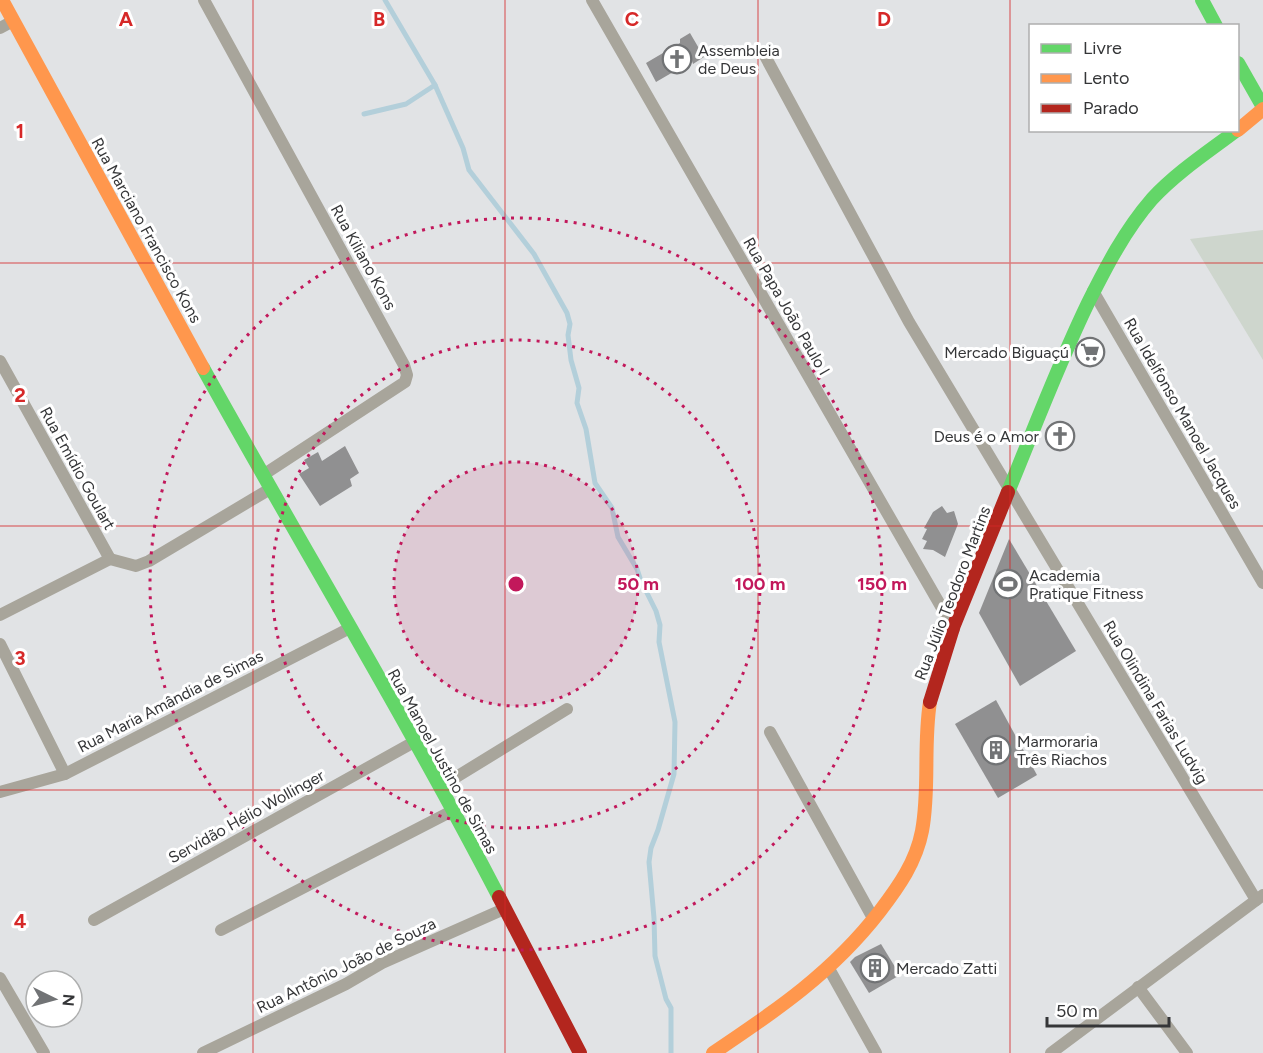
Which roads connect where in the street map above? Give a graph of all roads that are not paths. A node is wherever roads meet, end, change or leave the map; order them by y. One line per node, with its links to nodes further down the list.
1 (2, 0): 5 (street, Rua Marciano Francisco Kons)
2 (204, 0): 15 (street, Rua Kiliano Kons)
3 (592, 0): 22 (street, Rua Papa João Paulo I)
4 (1202, 0): 6 (street)
5 (13, 21): 7 (street); 15 (street, Rua Marciano Francisco Kons)
6 (1215, 24)
7 (0, 28)
8 (764, 54): 17 (street, Rua Olindina Farias Ludvig)
9 (1239, 65): 10 (street)
10 (1263, 108): 11 (street, Rua Júlio Teodoro Martins)
11 (1239, 128)
12 (1234, 132): 13 (street, Rua Júlio Teodoro Martins)
13 (1094, 291): 17 (street, Rua Júlio Teodoro Martins); 19 (street, Rua Idelfonso Manoel Jacques)
14 (0, 361): 18 (street, Rua Emídio Goulart)
15 (263, 475): 16 (street, Rua Marciano Francisco Kons)
16 (270, 489): 18 (street); 21 (street, Rua Manoel Justino de Simas)
17 (1010, 489): 22 (street, Rua Júlio Teodoro Martins); 31 (street, Rua Olindina Farias Ludvig)
18 (110, 559): 20 (street)
19 (1263, 583)
20 (0, 615)
21 (350, 628): 26 (street, Rua Manoel Justino de Simas); 27 (street, Rua Maria Amândia de Simas)
22 (954, 629): 33 (street, Rua Júlio Teodoro Martins)
23 (0, 644): 27 (street)
24 (567, 709): 28 (street)
25 (770, 732): 33 (street)
26 (414, 742): 28 (street, Rua Manoel Justino de Simas); 34 (street, Servidão Hélio Wollinger)
27 (64, 774): 29 (street, Rua Maria Amândia de Simas)
28 (440, 787): 30 (street, Rua Manoel Justino de Simas)
29 (0, 792)
30 (454, 810): 32 (street, Rua Manoel Justino de Simas); 35 (street)
31 (1259, 898): 38 (street)
32 (504, 909): 40 (street, Rua Antônio João de Souza); 41 (street, Rua Manoel Justino de Simas)
33 (873, 918): 36 (street, Rua Júlio Teodoro Martins)
34 (94, 920)
35 (222, 930)
36 (828, 967): 42 (street, Rua Júlio Teodoro Martins); 43 (street)
37 (0, 978): 39 (street)
38 (1138, 987): 44 (street); 45 (street)
39 (44, 1053)
40 (203, 1053)
41 (580, 1053)
42 (713, 1053)
43 (876, 1053)
44 (1051, 1053)
45 (1186, 1053)

